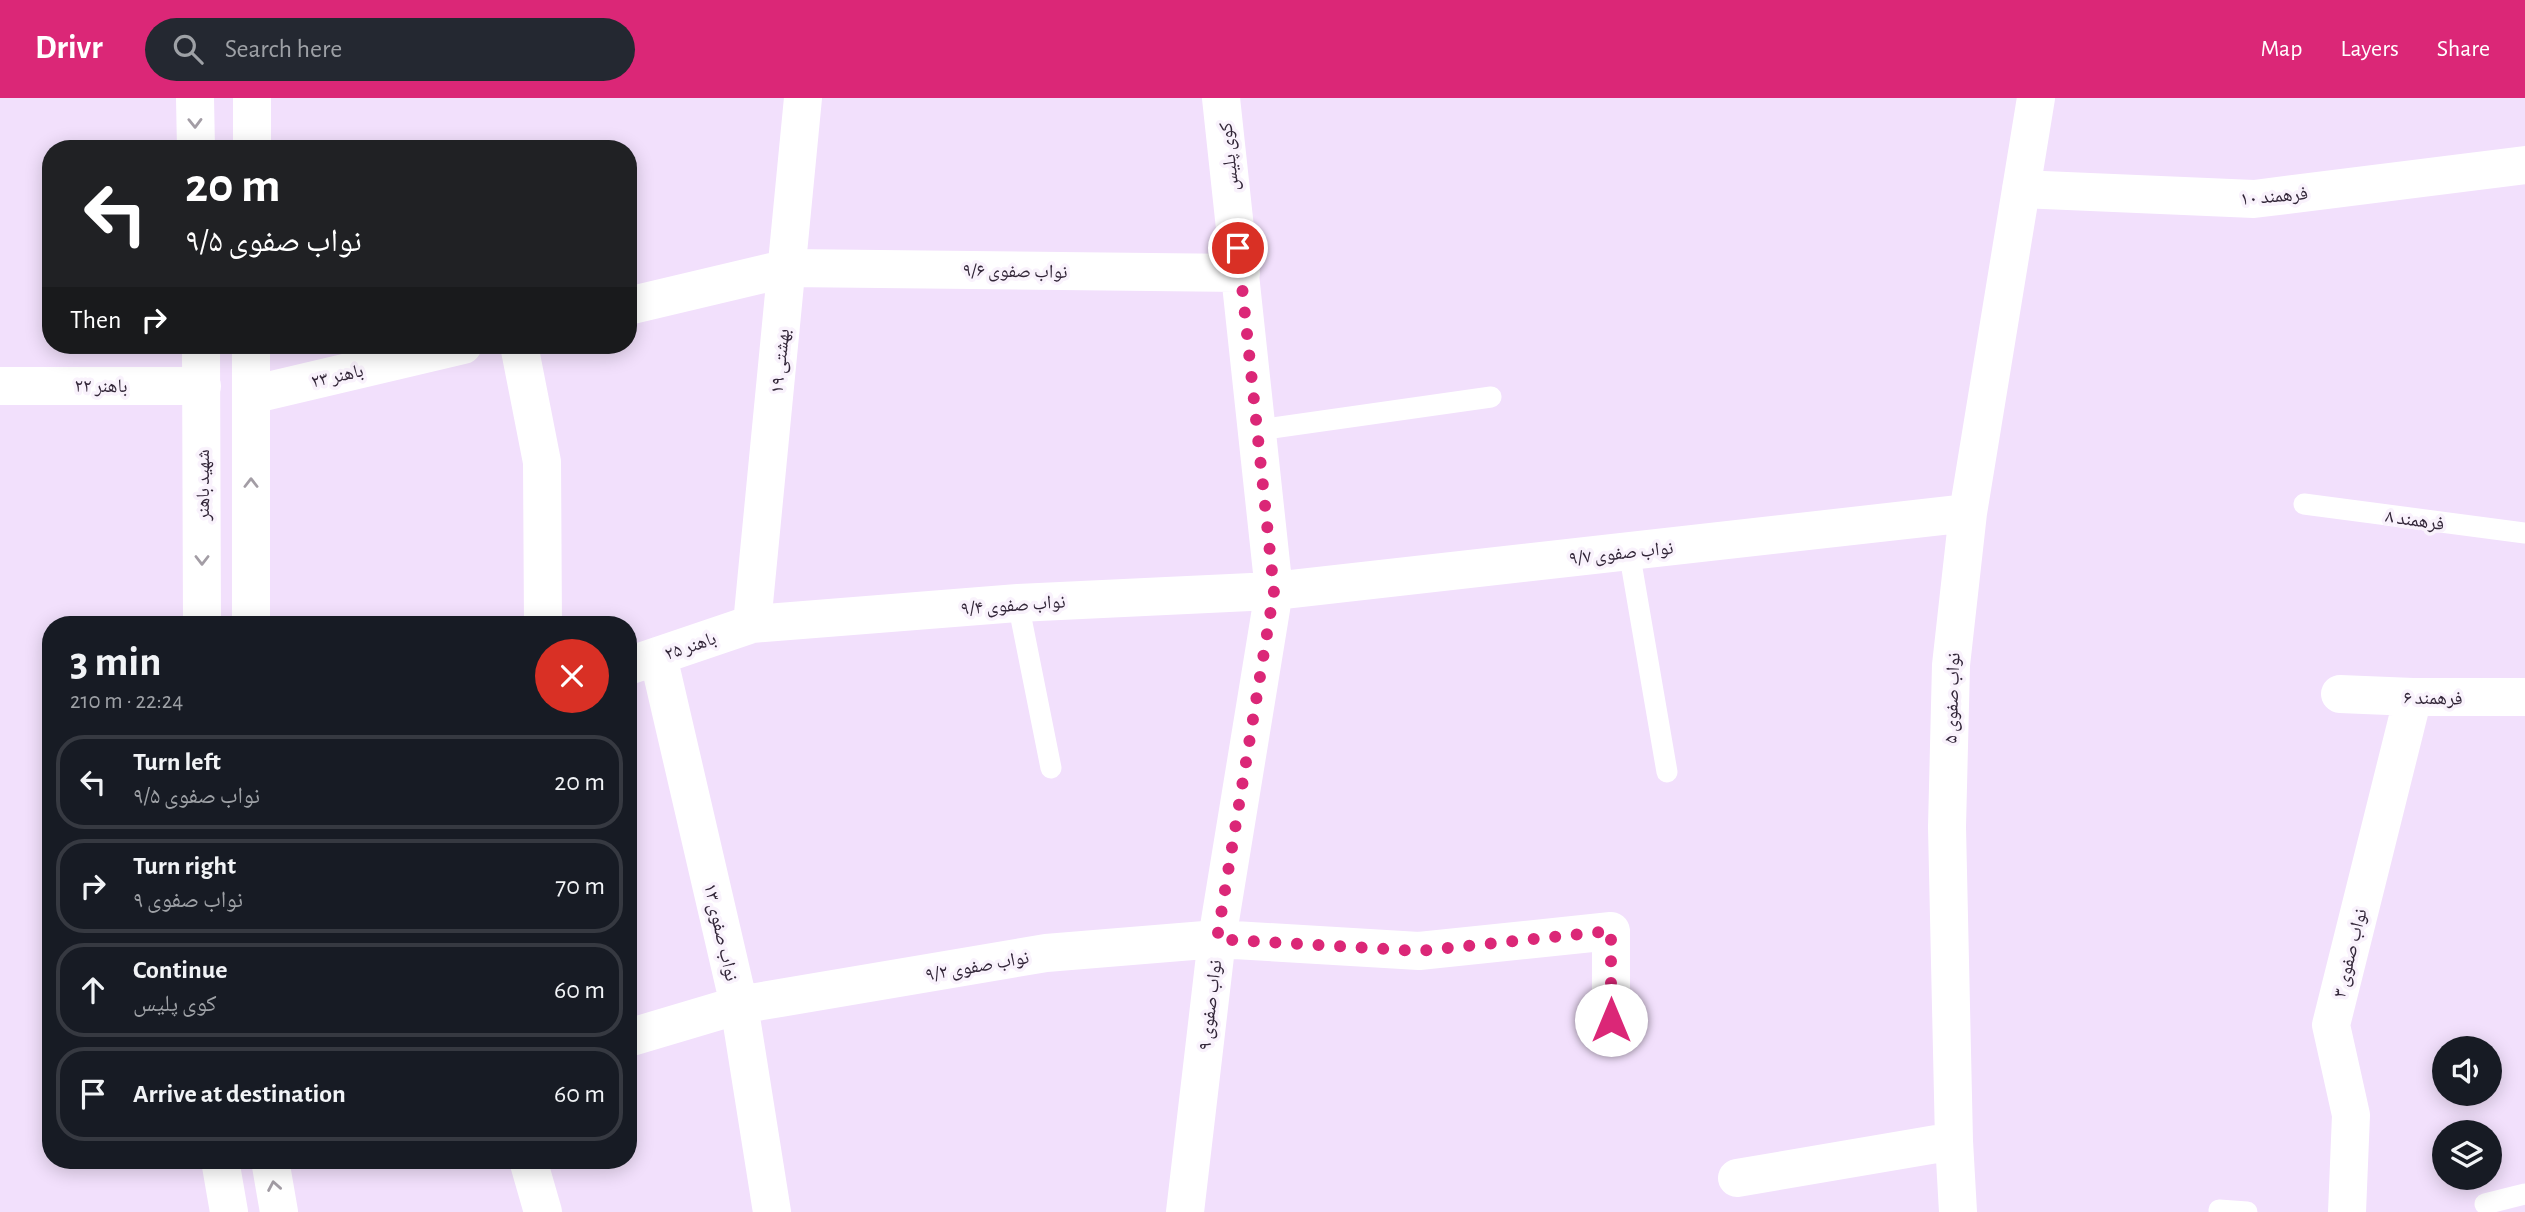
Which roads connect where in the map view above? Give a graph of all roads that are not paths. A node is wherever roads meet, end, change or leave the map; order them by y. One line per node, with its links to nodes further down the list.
1 (195, 98): 6 (street, one-way to 6)
2 (252, 98): 7 (street)
3 (803, 98): 10 (street, بهشتی ۱۹)
4 (1221, 98): 11 (street, کوی پلیس)
5 (2036, 98): 9 (street, نواب صفوی ۵)
6 (196, 140)
7 (252, 140)
8 (2525, 165): 9 (street, فرهمند ۱۰)
9 (2021, 189): 23 (street, نواب صفوی ۵)
10 (788, 268): 11 (street, نواب صفوی ۹/۶); 12 (street); 31 (street, بهشتی ۱۹)
11 (1241, 273): 21 (street, کوی پلیس)
12 (637, 304)
13 (201, 354): 18 (street, شهید باهنر)
14 (251, 354): 19 (street)
15 (425, 354): 19 (street, باهنر ۲۳)
16 (521, 354): 30 (street)
17 (0, 386): 18 (street, باهنر ۲۲)
18 (202, 386): 28 (street, شهید باهنر, one-way to 28)
19 (251, 395): 29 (street, one-way to 19)
20 (1490, 397): 21 (lane)
21 (1258, 430): 26 (street, کوی پلیس)
22 (2304, 504): 24 (lane, فرهمند ۸)
23 (1968, 513): 25 (street, نواب صفوی ۹/۷); 42 (street, نواب صفوی ۵)
24 (2525, 533)
25 (1629, 551): 26 (street, نواب صفوی ۹/۷); 37 (lane)
26 (1274, 591): 27 (street, نواب صفوی ۹/۴); 38 (street, نواب صفوی ۹)
27 (1018, 603): 31 (street, نواب صفوی ۹/۴); 36 (lane)
28 (202, 616)
29 (251, 616)
30 (543, 616)
31 (752, 624): 32 (street, باهنر ۲۵)
32 (643, 661): 39 (street, نواب صفوی ۱۳)
33 (2340, 694): 34 (street, فرهمند ۶)
34 (2413, 697): 35 (street, فرهمند ۶); 57 (street, نواب صفوی ۳)
35 (2525, 697)
36 (1051, 768)
37 (1667, 772)
38 (1217, 939): 39 (street, نواب صفوی ۹/۲); 40 (street, نواب صفوی ۹/۲); 54 (street, نواب صفوی ۹)
39 (739, 1006): 41 (street, نواب صفوی ۹/۲); 53 (street, نواب صفوی ۱۳)
40 (1611, 1020)
41 (637, 1035)
42 (1954, 1140): 46 (street); 55 (street, نواب صفوی ۵)
43 (222, 1169): 50 (street)
44 (272, 1169): 51 (street, one-way to 44)
45 (531, 1169): 52 (street)
46 (1737, 1178)
47 (2525, 1194): 48 (lane)
48 (2485, 1204)
49 (2219, 1210): 56 (lane)
50 (229, 1212)
51 (279, 1212)
52 (543, 1212)
53 (772, 1212)
54 (1185, 1212)
55 (1958, 1212)
56 (2247, 1212)
57 (2347, 1212)

